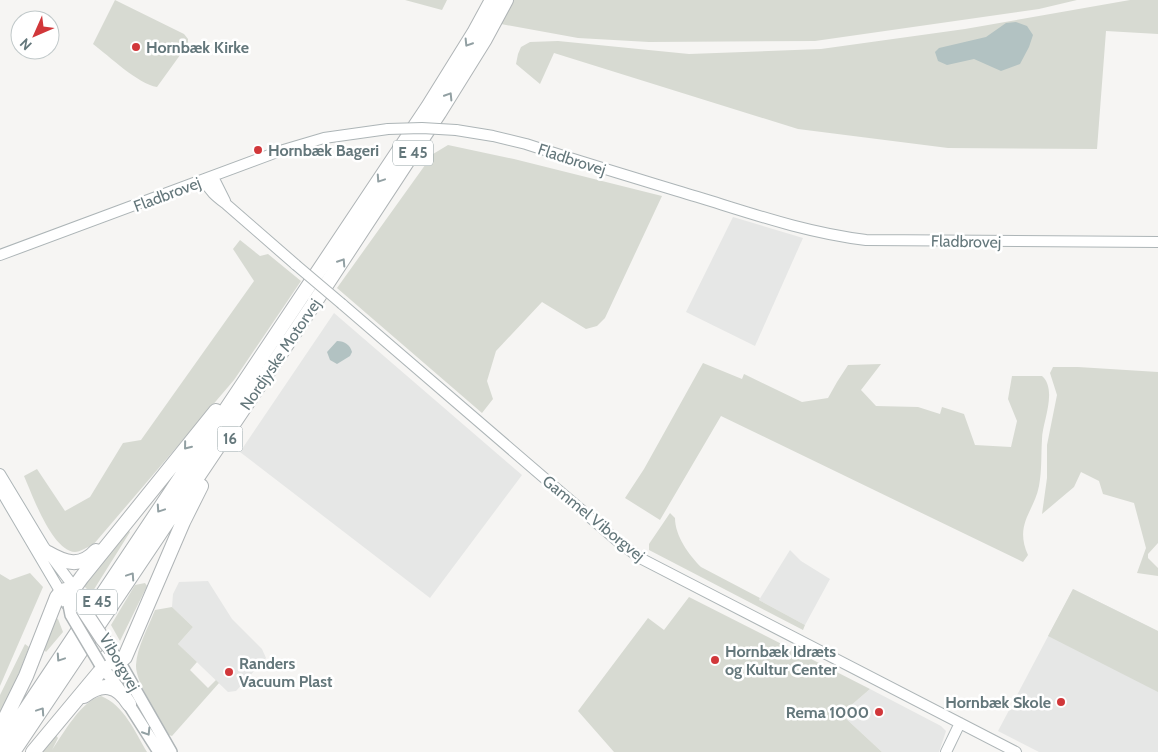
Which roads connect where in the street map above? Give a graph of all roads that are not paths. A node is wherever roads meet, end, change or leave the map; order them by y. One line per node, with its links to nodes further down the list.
1 (492, 0): 6 (highway, Nordjyske Motorvej / E 45, one-way to 6)
2 (506, 0): 7 (highway, Nordjyske Motorvej / E 45, one-way to 2)
3 (208, 178): 4 (main road, Fladbrovej, bridge); 5 (main road, Fladbrovej); 16 (main road, Gammel Viborgvej, bridge)
4 (1158, 242)
5 (0, 255)
6 (321, 268): 10 (highway, 16, one-way to 10); 18 (highway, Nordjyske Motorvej / E 45, one-way to 18)
7 (315, 302): 13 (highway, 16); 19 (highway, Nordjyske Motorvej / E 45, one-way to 7)
8 (0, 474): 11 (main road)
9 (2, 495): 12 (main road)
10 (128, 519): 11 (highway); 12 (highway, 16)
11 (48, 553): 12 (main road)
12 (71, 595): 13 (highway, bridge); 17 (highway)
13 (108, 660): 14 (main road, Viborgvej); 15 (highway); 22 (main road, Viborgvej)
14 (128, 704): 15 (highway); 21 (main road, Viborgvej, one-way to 21)
15 (70, 707): 20 (highway)
16 (960, 723): 23 (main road); 24 (main road, Gammel Viborgvej)
17 (0, 729)
18 (0, 748)
19 (13, 752)
20 (33, 752)
21 (159, 752)
22 (171, 752)
23 (946, 752)
24 (1016, 752)

